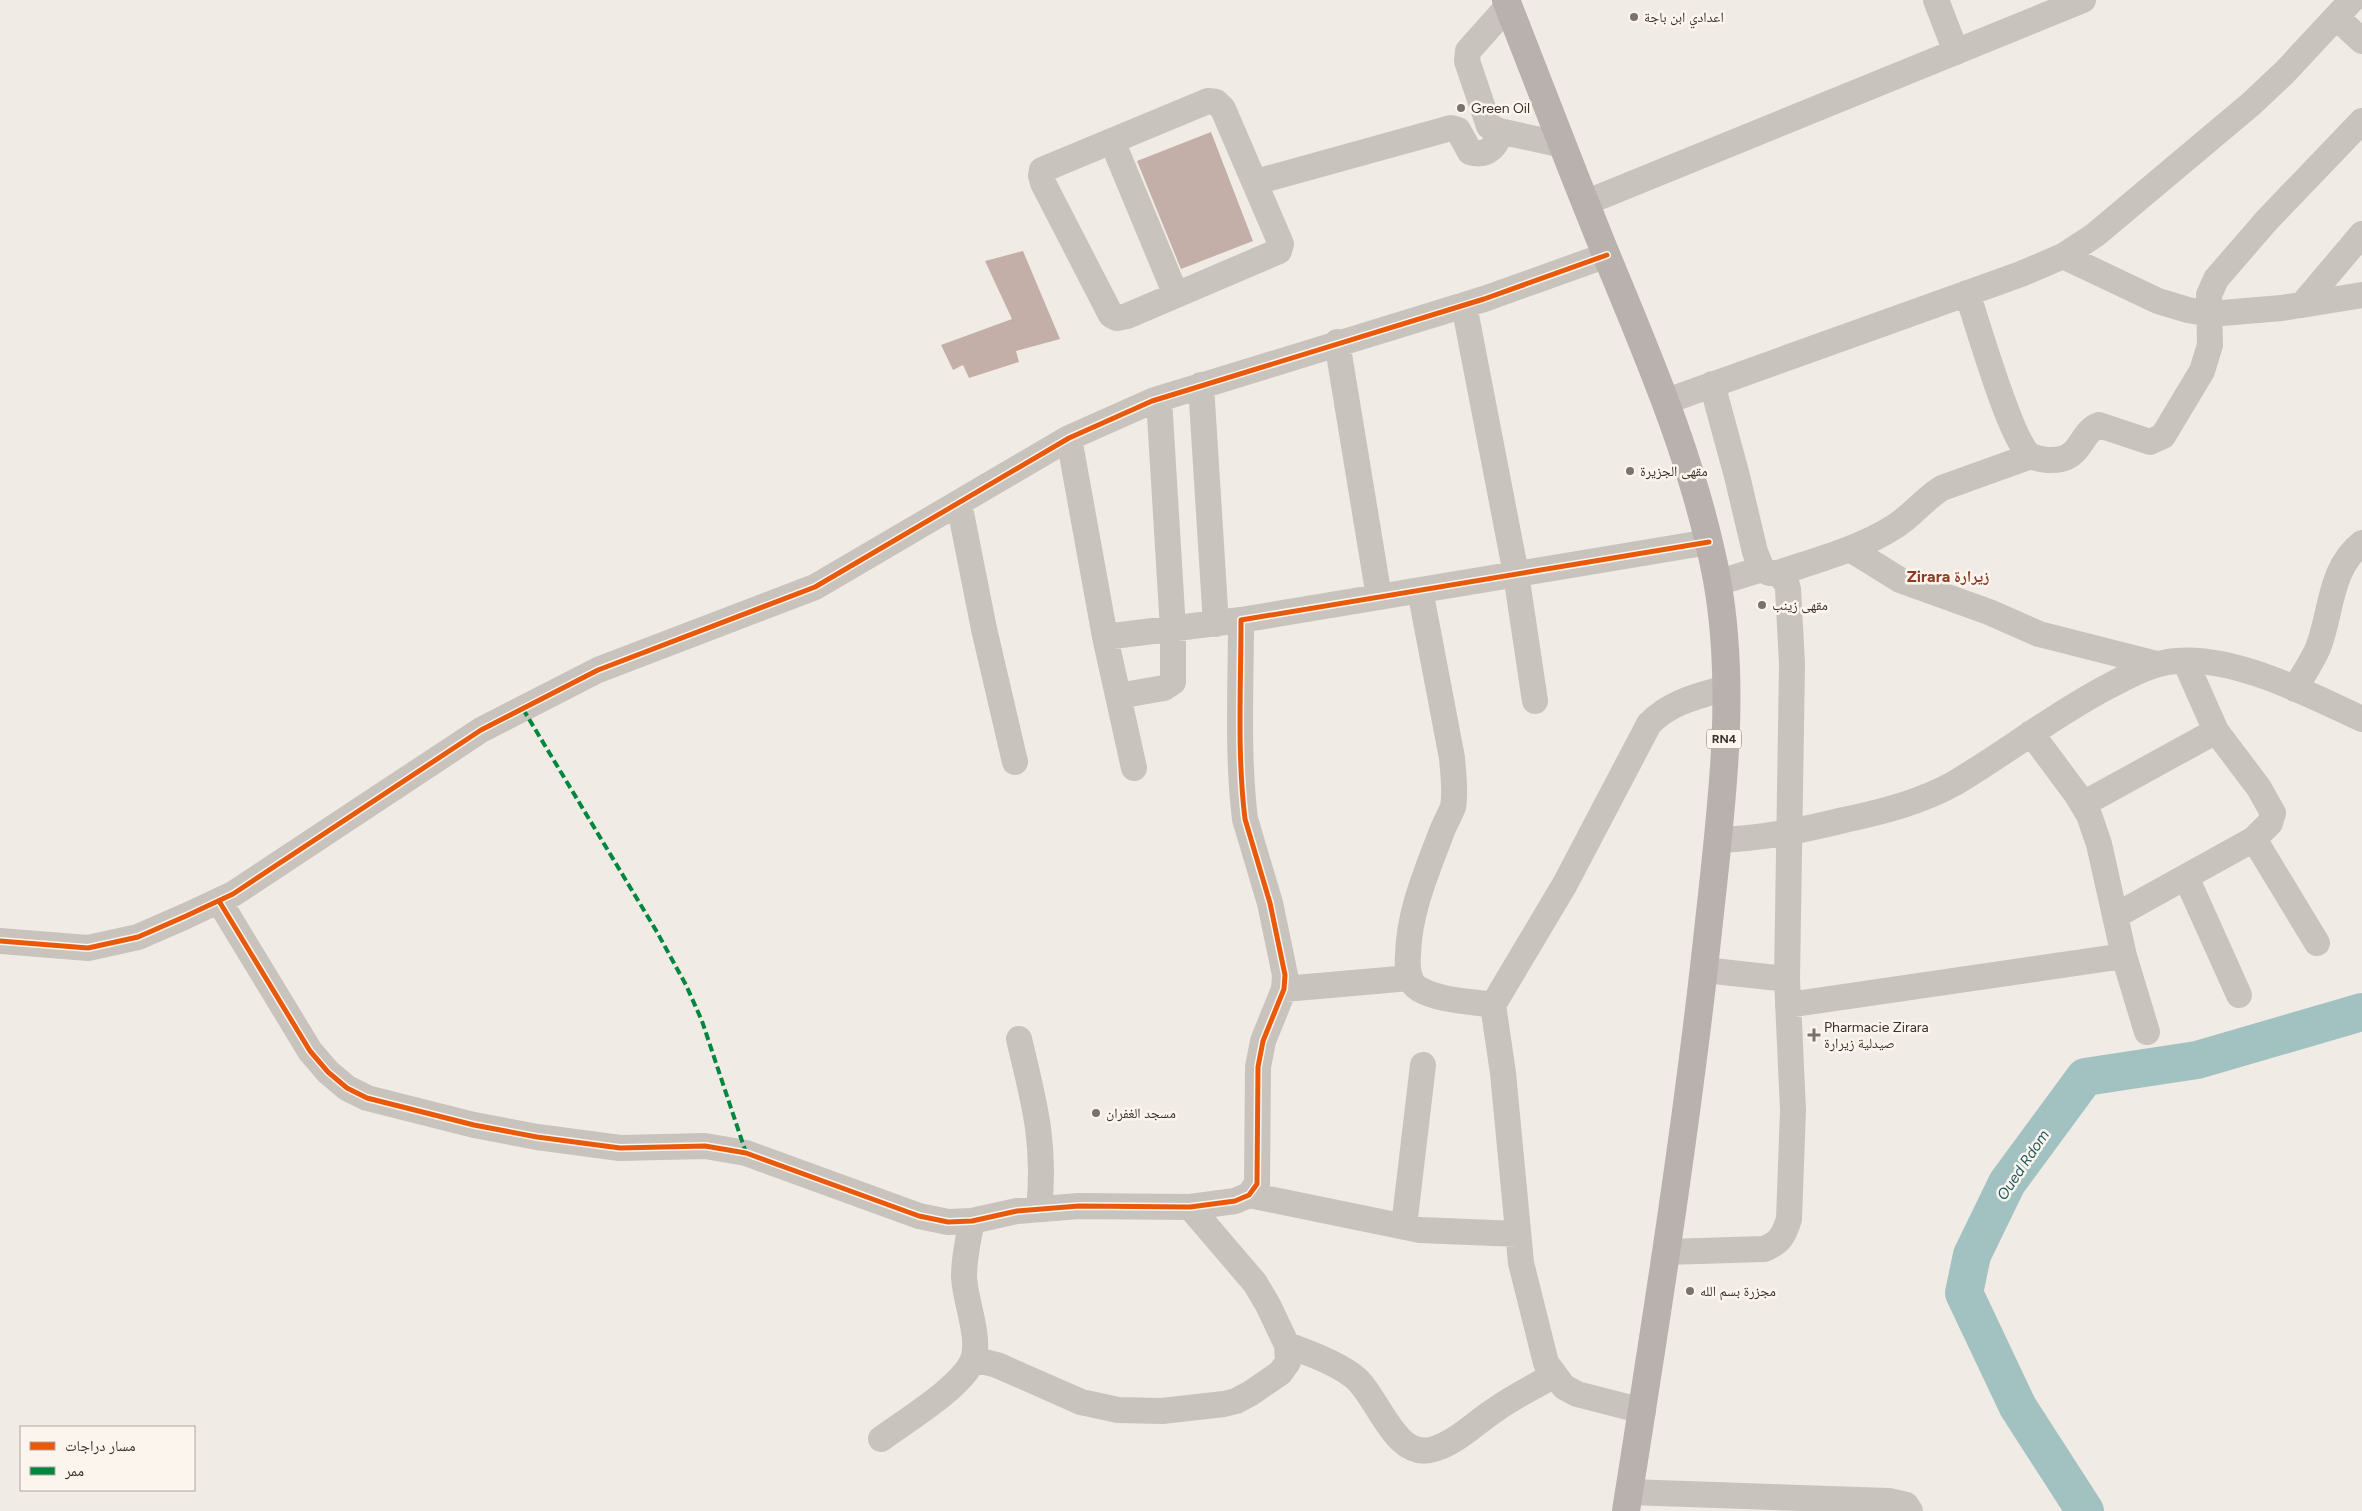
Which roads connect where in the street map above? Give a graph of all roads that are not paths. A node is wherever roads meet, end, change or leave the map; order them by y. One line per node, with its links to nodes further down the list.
1 (1936, 0): 6 (street)
2 (2083, 0): 6 (street)
3 (1507, 3): 8 (street); 10 (main road, RN4)
4 (2344, 8): 5 (street); 15 (street)
5 (2362, 41)
6 (1956, 52): 12 (street)
7 (2362, 121): 21 (street)
8 (1499, 131): 10 (street); 11 (street)
9 (1112, 141): 11 (street); 17 (street); 17 (street)
10 (1563, 145): 12 (main road, RN4)
11 (1256, 182): 17 (street)
12 (1585, 203): 14 (main road, RN4)
13 (2362, 234): 20 (street)
14 (1606, 255): 19 (street); 26 (main road, RN4)
15 (2063, 256): 16 (street); 21 (street)
16 (1967, 293): 23 (street); 28 (street)
17 (1176, 295)
18 (2362, 295): 20 (street)
19 (1464, 305): 22 (street); 34 (street)
20 (2302, 305): 21 (street)
21 (2210, 314): 28 (street)
22 (1337, 342): 24 (street); 37 (street)
23 (1712, 384): 26 (street); 33 (street)
24 (1201, 385): 25 (street); 39 (street)
25 (1159, 399): 27 (street); 40 (street)
26 (1667, 401): 30 (main road, RN4)
27 (1068, 438): 29 (street); 41 (street)
28 (2031, 456): 32 (street)
29 (959, 503): 51 (street); 58 (street)
30 (1709, 542): 34 (street); 35 (main road, RN4)
31 (2362, 543): 45 (street)
32 (1850, 548): 33 (street); 43 (street)
33 (1770, 571): 35 (street); 54 (street)
34 (1516, 574): 36 (street); 47 (street)
35 (1717, 583): 44 (main road, RN4)
36 (1420, 590): 37 (street); 64 (street)
37 (1379, 597): 38 (street)
38 (1241, 620): 39 (street); 65 (street)
39 (1216, 624): 40 (street)
40 (1173, 630): 41 (street); 46 (street)
41 (1105, 637): 46 (street)
42 (2186, 661): 43 (street); 45 (street); 49 (street)
43 (2157, 664): 50 (street)
44 (1726, 688): 56 (main road, RN4); 68 (street)
45 (2295, 689): 48 (street)
46 (1118, 696): 52 (street)
47 (1535, 701)
48 (2362, 719)
49 (2216, 731): 53 (street); 55 (street)
50 (2031, 733): 53 (street); 54 (street)
51 (1016, 762)
52 (1134, 768)
53 (2083, 804): 59 (street)
54 (1789, 833): 56 (street); 66 (street)
55 (2254, 839): 57 (street); 61 (street)
56 (1718, 840): 63 (main road, RN4)
57 (2186, 877): 59 (street); 67 (street)
58 (219, 901): 60 (street); 75 (street)
59 (2116, 916): 62 (street)
60 (0, 941)
61 (2317, 943)
62 (2124, 956): 66 (street); 69 (street)
63 (1704, 970): 66 (street); 78 (main road, RN4)
64 (1410, 978): 65 (street); 68 (street)
65 (1284, 989): 72 (street)
66 (1787, 992): 78 (street)
67 (2239, 994)
68 (1493, 1005): 77 (street)
69 (2147, 1032)
70 (1019, 1039): 74 (street)
71 (1423, 1065): 76 (street)
72 (1249, 1195): 73 (street); 76 (street)
73 (1190, 1207): 74 (street); 79 (street)
74 (1039, 1209): 75 (street)
75 (972, 1221): 80 (street)
76 (1404, 1226): 77 (street)
77 (1518, 1234): 81 (street)
78 (1666, 1252): 82 (main road, RN4)
79 (1287, 1345): 80 (street); 81 (street)
80 (973, 1359): 83 (street)
81 (1554, 1375): 82 (street)
82 (1643, 1411): 84 (main road, RN4)
83 (880, 1438)
84 (1628, 1502): 85 (street)
85 (1910, 1511)

